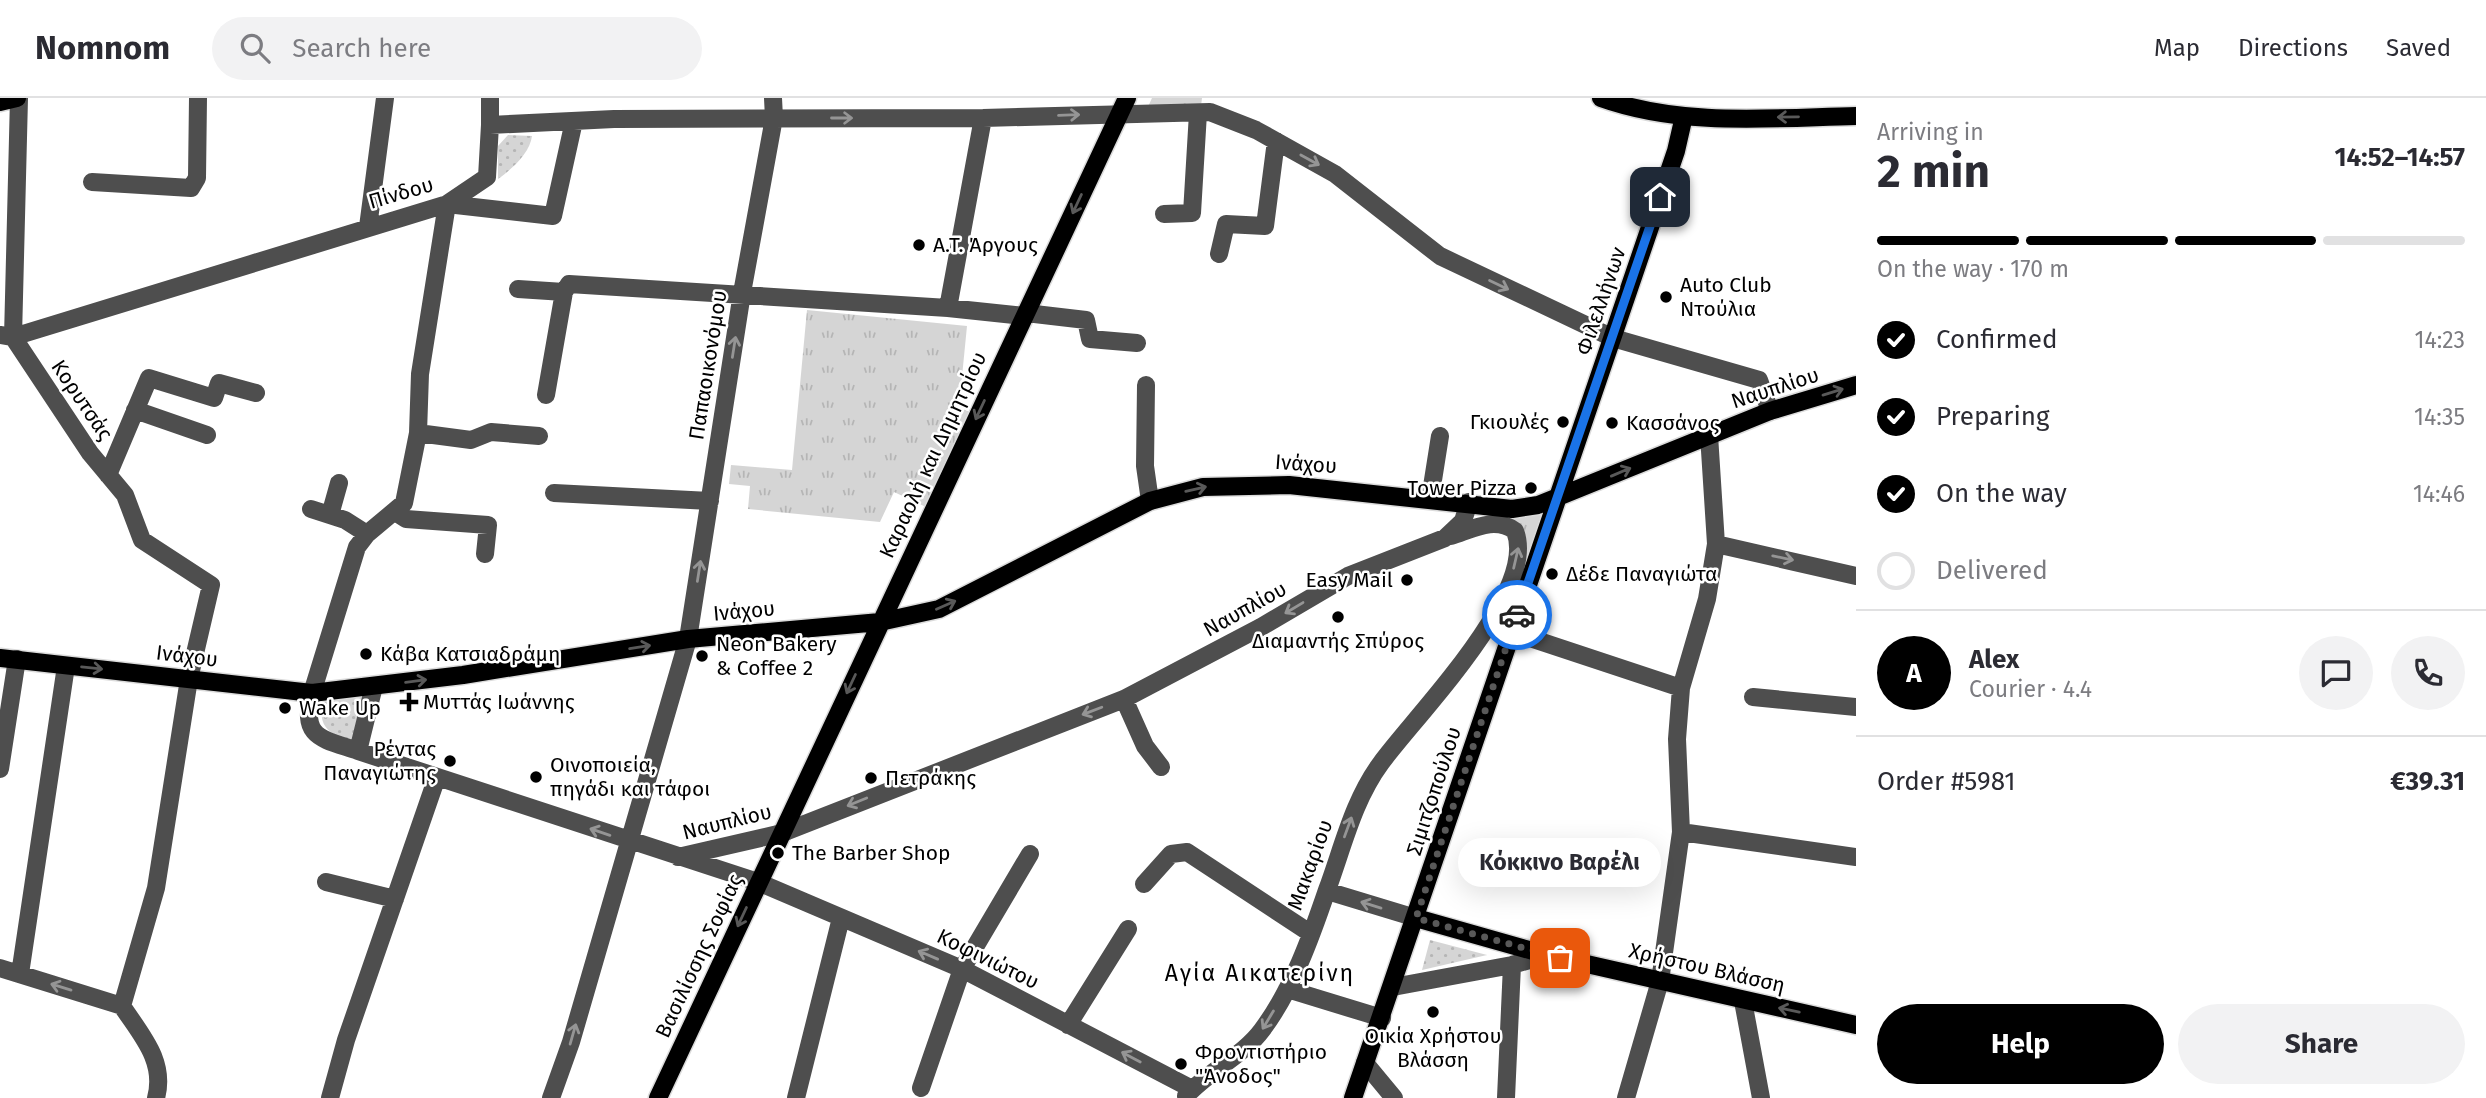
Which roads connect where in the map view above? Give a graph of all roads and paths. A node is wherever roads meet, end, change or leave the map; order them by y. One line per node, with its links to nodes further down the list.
1 (18, 98): 7 (main road); 17 (street)
2 (198, 98): 18 (street)
3 (385, 98): 21 (street)
4 (490, 98): 15 (street)
5 (773, 98): 12 (street, Παπαοικονόμου)
6 (1601, 98): 10 (main road)
7 (0, 102)
8 (1123, 106): 9 (street); 13 (street, one-way to 8); 27 (main road, Καραολή και Δημητρίου, one-way to 27)
9 (1198, 113): 16 (street); 20 (street)
10 (1684, 116): 11 (main road, one-way to 10); 29 (main road, Φιλελλήνων)
11 (1856, 116)
12 (774, 118): 13 (street, one-way to 13); 14 (street); 25 (street, Παπαοικονόμου)
13 (983, 118): 26 (street)
14 (574, 121): 15 (street); 19 (street)
15 (490, 125): 19 (street, Πίνδου)
16 (1276, 141): 22 (street); 29 (street, one-way to 29)
17 (9, 166): 28 (street)
18 (92, 182)
19 (447, 204): 21 (street, Πίνδου); 37 (street)
20 (1164, 214)
21 (368, 227): 28 (street, Πίνδου)
22 (1219, 254)
23 (518, 289): 24 (street)
24 (564, 292): 25 (street); 34 (street)
25 (742, 293): 26 (street); 47 (street, Παπαοικονόμου, one-way to 25)
26 (948, 308): 27 (street)
27 (1025, 315): 30 (street); 58 (main road, Καραολή και Δημητρίου, one-way to 58)
28 (7, 336): 42 (street, Κορυτσάς)
29 (1613, 338): 36 (street); 46 (main road, Φιλελλήνων)
30 (1137, 343)
31 (1146, 385): 48 (street)
32 (1856, 385): 36 (main road, Ναυπλίου, one-way to 32)
33 (256, 393): 35 (street)
34 (546, 395)
35 (135, 410): 38 (street); 42 (street)
36 (1770, 411): 39 (main road, Ναυπλίου)
37 (418, 433): 40 (street); 51 (street)
38 (206, 435)
39 (1709, 435): 46 (main road, Ναυπλίου, one-way to 39); 55 (street)
40 (539, 436)
41 (1440, 436): 45 (street)
42 (108, 475): 64 (street, Κορυτσάς)
43 (339, 483): 52 (street)
44 (554, 493): 47 (street)
45 (1430, 499): 48 (main road, Ινάχου, one-way to 45); 49 (main road, Ινάχου)
46 (1558, 499): 49 (main road, Ναυπλίου); 60 (main road, Σιμιτζοπούλου)
47 (710, 501): 59 (street, Παπαοικονόμου, one-way to 47)
48 (1150, 501): 58 (main road, Ινάχου, one-way to 48)
49 (1469, 502): 54 (street)
50 (311, 509): 52 (street)
51 (396, 512): 53 (street); 56 (street)
52 (330, 515): 53 (street)
53 (367, 534): 67 (street, Κοφινιώτου)
54 (1445, 538): 61 (street, Μακαρίου, one-way to 54); 69 (street, Ναυπλίου, one-way to 69)
55 (1716, 544): 57 (street, one-way to 57); 66 (street)
56 (485, 554)
57 (1856, 576)
58 (880, 622): 59 (main road, Ινάχου); 76 (main road, Καραολή και Δημητρίου, one-way to 76)
59 (688, 639): 65 (main road, Ινάχου, one-way to 59); 77 (street, Παπαοικονόμου)
60 (1509, 640): 61 (street); 66 (street); 87 (main road, Σιμιτζοπούλου)
61 (1478, 642): 84 (street, Μακαρίου, one-way to 61)
62 (8, 659): 63 (main road, Ινάχου); 73 (street)
63 (66, 666): 64 (main road, Ινάχου, one-way to 64); 94 (street)
64 (189, 679): 67 (main road, Ινάχου); 99 (street)
65 (374, 686): 67 (main road, Ινάχου); 71 (street)
66 (1681, 688): 75 (street)
67 (312, 693): 71 (street, Κοφινιώτου)
68 (1753, 697): 70 (street)
69 (1124, 698): 72 (street); 76 (street, Ναυπλίου, one-way to 76)
70 (1856, 706)
71 (358, 751): 74 (street, Κοφινιώτου)
72 (1161, 767)
73 (0, 768)
74 (437, 777): 77 (street, Κοφινιώτου, one-way to 74); 85 (street)
75 (1681, 832): 79 (street); 95 (street)
76 (782, 833): 80 (street, Ναυπλίου); 82 (main road, Βασιλίσσης Σοφίας)
77 (628, 841): 80 (street, Κοφινιώτου); 108 (street, Παπαοικονόμου, one-way to 77)
78 (1030, 854): 93 (street)
79 (1856, 857)
80 (678, 858): 82 (street, Κοφινιώτου)
81 (326, 882): 85 (street)
82 (758, 882): 86 (street, Κοφινιώτου); 109 (main road, Βασιλίσσης Σοφίας, one-way to 109)
83 (1144, 884): 89 (street)
84 (1327, 891): 87 (street, Χρήστου Βλάσση, one-way to 84); 89 (street, Μακαρίου)
85 (395, 899): 107 (street)
86 (841, 918): 93 (street, Κοφινιώτου, one-way to 86); 110 (street)
87 (1416, 918): 90 (main road, Χρήστου Βλάσση); 96 (main road, Σιμιτζοπούλου)
88 (1128, 929): 101 (street)
89 (1310, 933): 97 (street, Μακαρίου)
90 (1547, 955): 91 (street, Χρήστου Βλάσση); 95 (main road, Χρήστου Βλάσση)
91 (1512, 965): 96 (street, Χρήστου Βλάσση); 113 (street)
92 (0, 968): 94 (street)
93 (962, 969): 101 (street, Κοφινιώτου); 104 (street)
94 (20, 974): 99 (street, one-way to 94)
95 (1660, 981): 98 (main road, Χρήστου Βλάσση); 114 (street)
96 (1393, 987): 100 (main road, Σιμιτζοπούλου)
97 (1287, 989): 100 (street); 105 (street, Μακαρίου, one-way to 105)
98 (1743, 1001): 102 (main road, Χρήστου Βλάσση, one-way to 98); 115 (street)
99 (122, 1006): 106 (street)
100 (1382, 1018): 103 (main road, Σιμιτζοπούλου)
101 (1068, 1025): 105 (street, Κοφινιώτου, one-way to 101)
102 (1856, 1025)
103 (1365, 1063): 111 (main road, Σιμιτζοπούλου); 112 (street)
104 (921, 1088)
105 (1188, 1093)
106 (156, 1098)
107 (330, 1098)
108 (551, 1098)
109 (658, 1098)
110 (796, 1098)
111 (1353, 1098)
112 (1394, 1098)
113 (1506, 1098)
114 (1626, 1098)
115 (1761, 1098)

